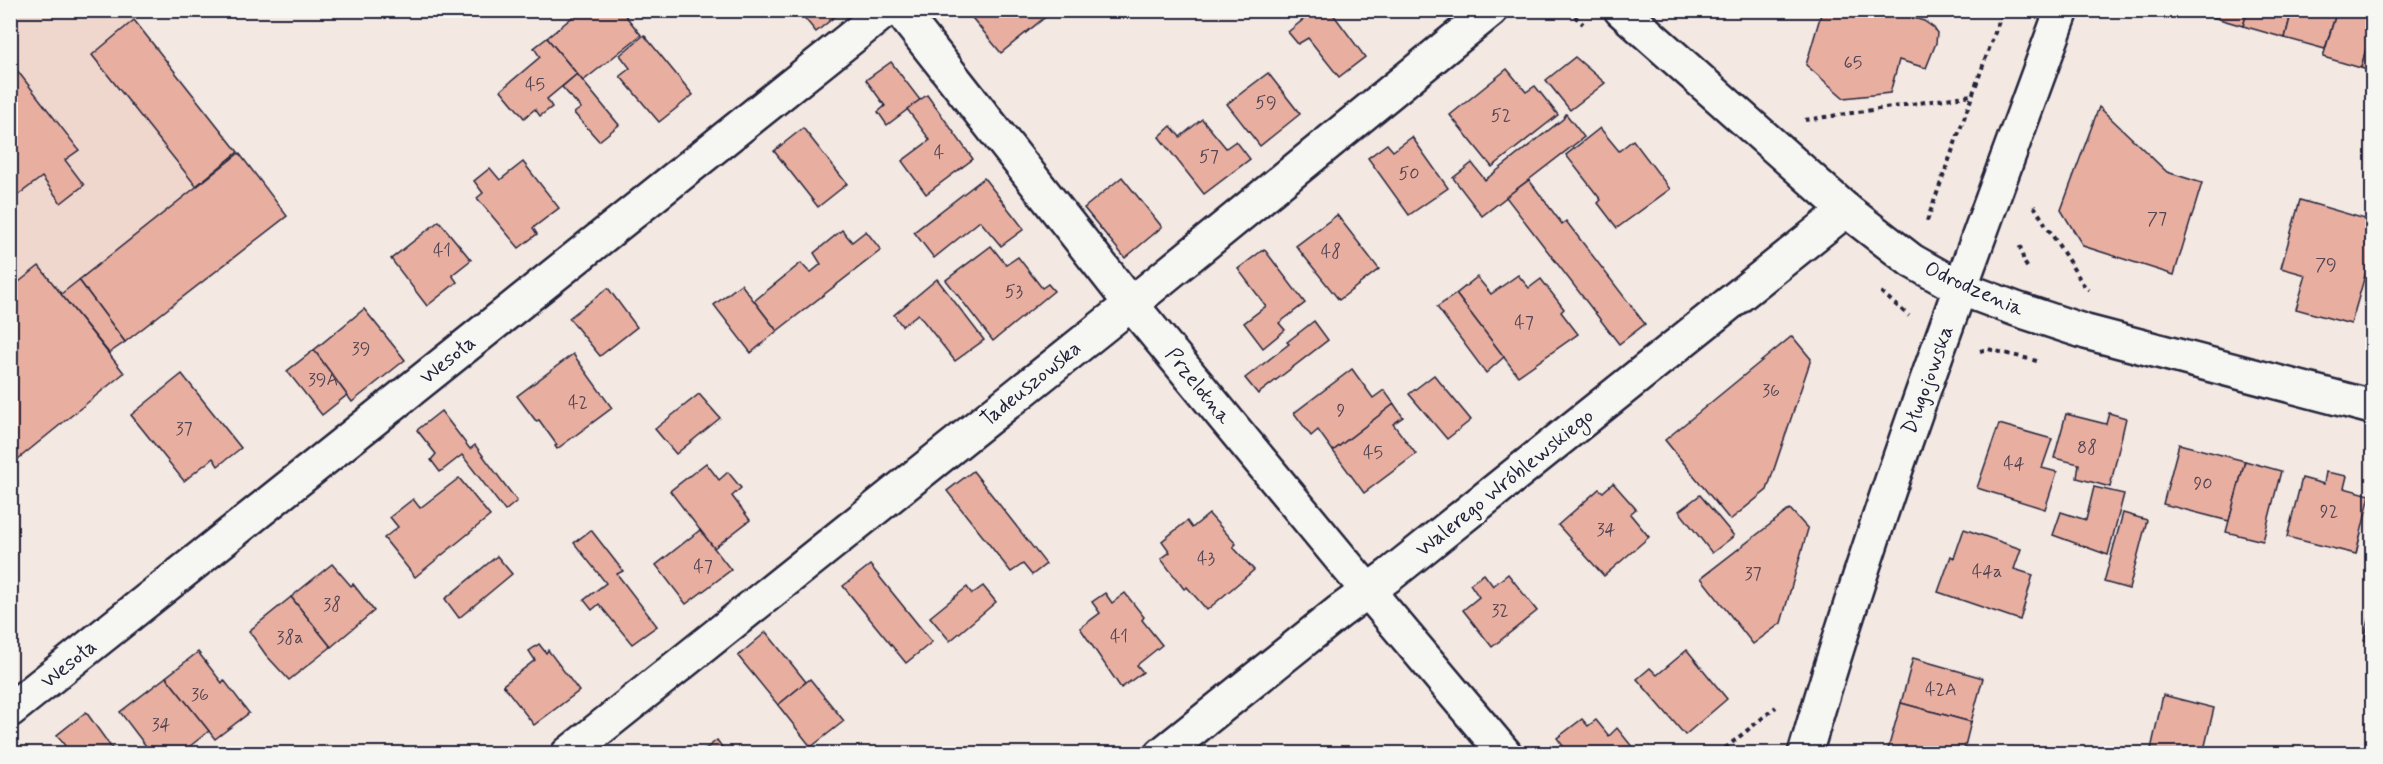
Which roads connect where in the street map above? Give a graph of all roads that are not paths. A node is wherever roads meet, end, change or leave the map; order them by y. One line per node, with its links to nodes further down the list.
1 (886, 10): 11 (street, Wesoła)
2 (900, 10): 8 (street, Przelotna)
3 (1491, 10): 8 (street, Tadeuszowska)
4 (1621, 10): 6 (street, Odrodzenia)
5 (2062, 10): 7 (street, Długojowska)
6 (1846, 210): 7 (street, Odrodzenia); 10 (street, Walerego Wróblewskiego)
7 (1960, 288): 9 (street, Odrodzenia); 15 (street, Długojowska)
8 (1131, 304): 10 (street, Przelotna); 12 (street, Tadeuszowska)
9 (2373, 407)
10 (1368, 591): 13 (street, Walerego Wróblewskiego); 14 (street, Przelotna)
11 (10, 710)
12 (568, 753)
13 (1162, 753)
14 (1505, 753)
15 (1805, 753)

